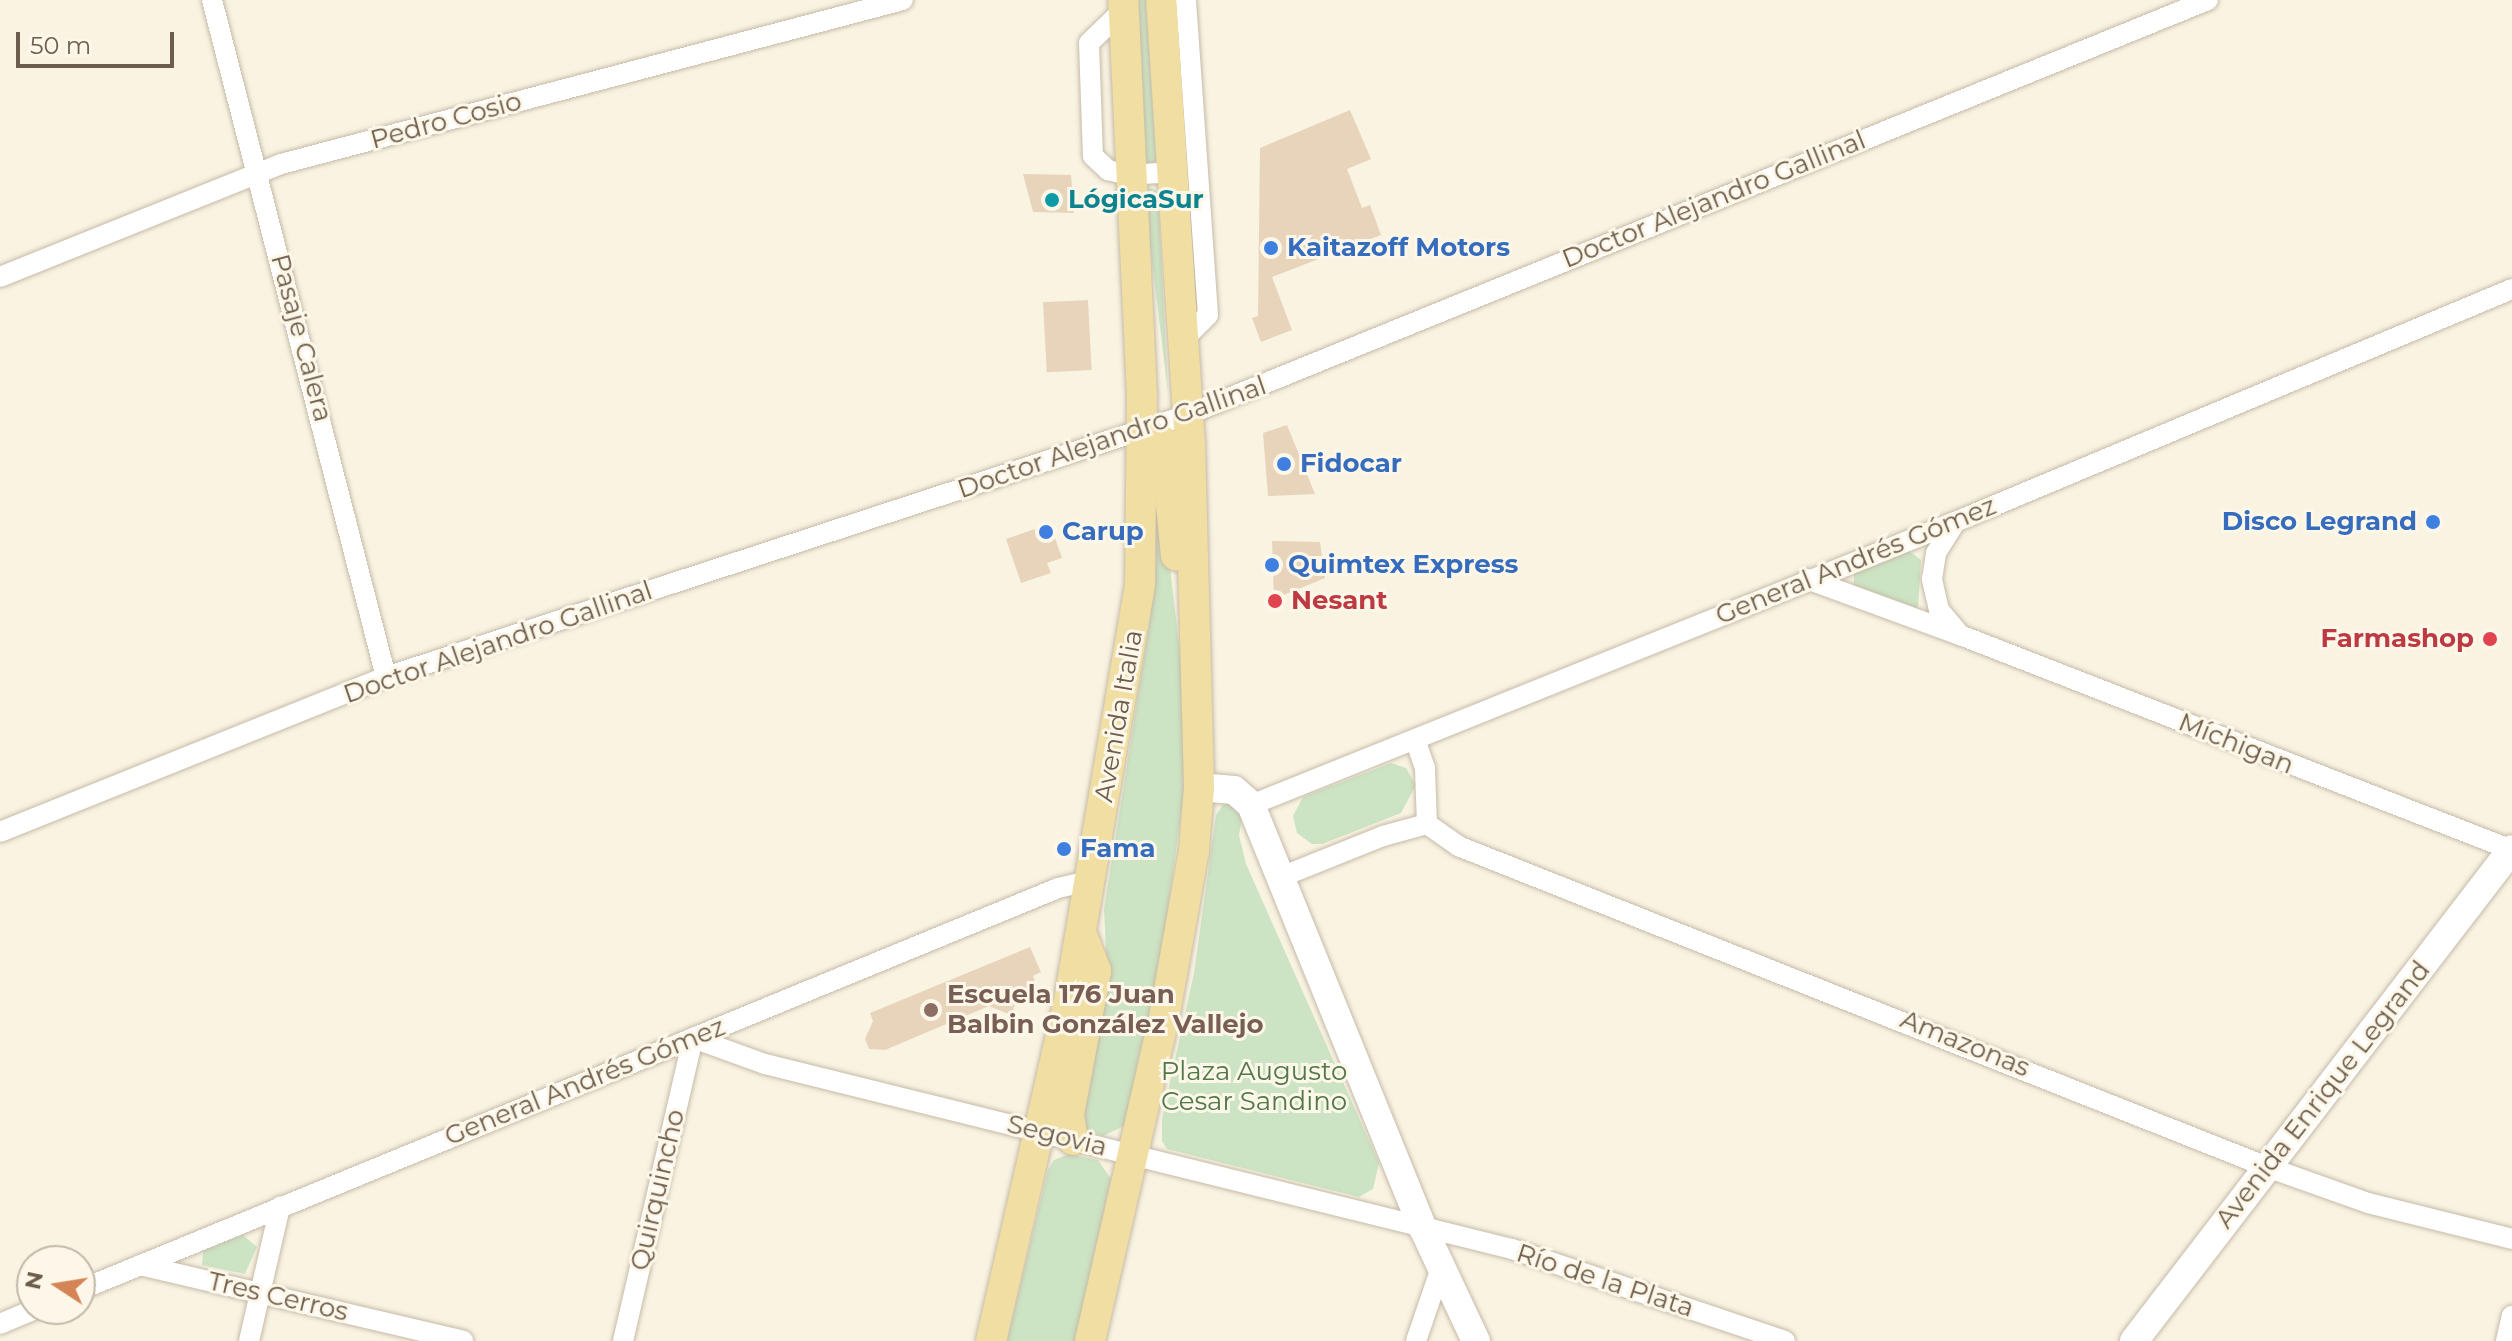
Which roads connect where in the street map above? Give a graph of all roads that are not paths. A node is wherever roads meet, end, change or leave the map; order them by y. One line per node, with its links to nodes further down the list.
1 (212, 0): 8 (street, Pasaje Calera)
2 (903, 0): 8 (street, Pedro Cosio)
3 (1161, 0): 7 (main road)
4 (1186, 0): 13 (street)
5 (2208, 0): 14 (street, Doctor Alejandro Gallinal)
6 (1123, 5): 9 (main road, Avenida Italia)
7 (1174, 172): 9 (street); 13 (main road)
8 (258, 173): 11 (street, Pedro Cosio); 20 (street, Pasaje Calera)
9 (1128, 175): 10 (main road, Avenida Italia)
10 (1132, 227): 14 (main road); 15 (main road, Avenida Italia)
11 (0, 277)
12 (2512, 289): 16 (street, General Andrés Gómez)
13 (1181, 342): 14 (main road)
14 (1187, 415): 15 (street, Doctor Alejandro Gallinal); 19 (main road)
15 (1142, 432): 19 (main road); 20 (street, Doctor Alejandro Gallinal); 28 (main road, Avenida Italia)
16 (1955, 522): 17 (street, General Andrés Gómez); 18 (street)
17 (1807, 579): 18 (street, Míchigan); 21 (street, General Andrés Gómez)
18 (1960, 635): 26 (street, Míchigan)
19 (1199, 655): 22 (main road)
20 (386, 677): 25 (street, Doctor Alejandro Gallinal)
21 (1416, 742): 23 (street, General Andrés Gómez); 24 (street)
22 (1199, 787): 23 (street); 33 (main road)
23 (1251, 805): 27 (street)
24 (1427, 824): 27 (street); 34 (street, Amazonas)
25 (0, 832)
26 (2512, 850): 34 (street, Avenida Enrique Legrand)
27 (1281, 877): 36 (street)
28 (1092, 880): 29 (main road, Avenida Italia); 30 (street, General Andrés Gómez)
29 (1082, 932): 31 (main road, Avenida Italia); 32 (main road)
30 (693, 1038): 31 (street, Segovia); 35 (street, General Andrés Gómez); 45 (street, Quirquincho)
31 (1039, 1132): 32 (street, Segovia); 46 (main road, Avenida Italia)
32 (1073, 1140): 33 (street, Segovia)
33 (1135, 1155): 36 (street, Segovia); 47 (main road)
34 (2267, 1167): 37 (street, Amazonas); 51 (street, Avenida Enrique Legrand)
35 (280, 1207): 38 (street, General Andrés Gómez); 41 (street)
36 (1423, 1228): 39 (street); 50 (street, Río de la Plata)
37 (2512, 1239)
38 (140, 1265): 40 (street, General Andrés Gómez); 41 (street, Tres Cerros)
39 (1442, 1265): 48 (street); 49 (street)
40 (96, 1283)
41 (261, 1293): 43 (street); 44 (street, Tres Cerros)
42 (2512, 1316): 52 (street)
43 (249, 1341)
44 (463, 1341)
45 (623, 1341)
46 (991, 1341)
47 (1090, 1341)
48 (1416, 1341)
49 (1476, 1341)
50 (1785, 1341)
51 (2134, 1341)
52 (2506, 1341)

